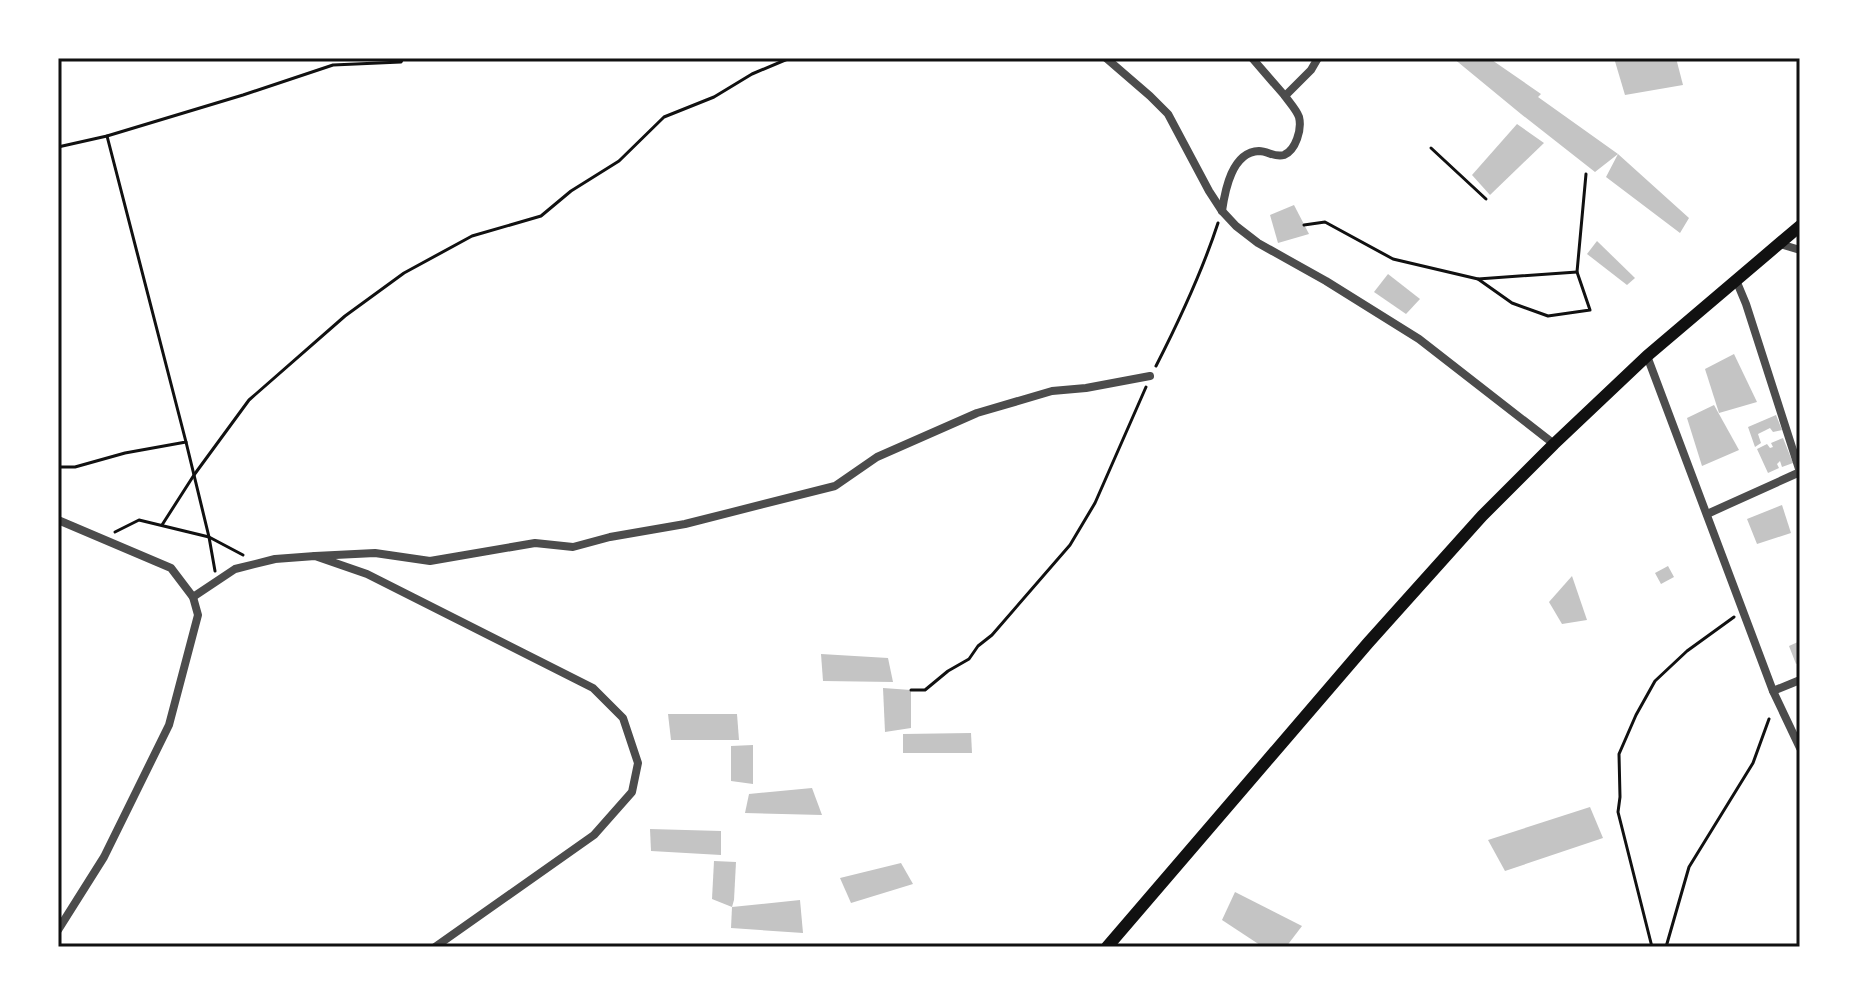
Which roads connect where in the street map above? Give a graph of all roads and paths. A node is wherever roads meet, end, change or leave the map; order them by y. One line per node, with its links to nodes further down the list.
1 (403, 58): 7 (path)
2 (790, 58): 26 (path)
3 (1106, 58): 12 (street)
4 (1252, 58): 6 (street)
5 (1318, 58): 6 (street)
6 (1285, 96): 12 (street)
7 (107, 136): 8 (path); 22 (path)
8 (58, 147)
9 (1431, 148): 11 (path)
10 (1586, 174): 17 (path)
11 (1486, 199)
12 (1222, 211): 21 (path); 23 (street)
13 (1304, 225): 18 (path)
14 (1800, 226): 15 (main road)
15 (1780, 244): 16 (street); 19 (main road)
16 (1800, 250)
17 (1577, 272): 18 (path); 18 (path)
18 (1478, 279)
19 (1736, 280): 20 (main road); 25 (street)
20 (1647, 356): 23 (main road); 27 (street)
21 (1150, 376): 32 (street); 38 (path)
22 (186, 442): 24 (path); 26 (path)
23 (1554, 444): 44 (main road)
24 (58, 467)
25 (1800, 472): 27 (street)
26 (194, 475): 29 (path); 30 (path)
27 (1707, 514): 36 (street)
28 (58, 520): 31 (street)
29 (162, 525): 30 (path); 31 (path)
30 (209, 537): 33 (path); 34 (path)
31 (101, 538): 35 (street)
32 (315, 556): 33 (street); 43 (street)
33 (257, 564): 34 (street)
34 (216, 582): 35 (street)
35 (193, 597): 42 (street)
36 (1743, 610): 39 (street); 45 (path)
37 (1800, 680): 39 (street)
38 (911, 690)
39 (1773, 691): 41 (street)
40 (1769, 719): 46 (path)
41 (1800, 748)
42 (58, 930)
43 (435, 947)
44 (1107, 947)
45 (1652, 947)
46 (1666, 947)

